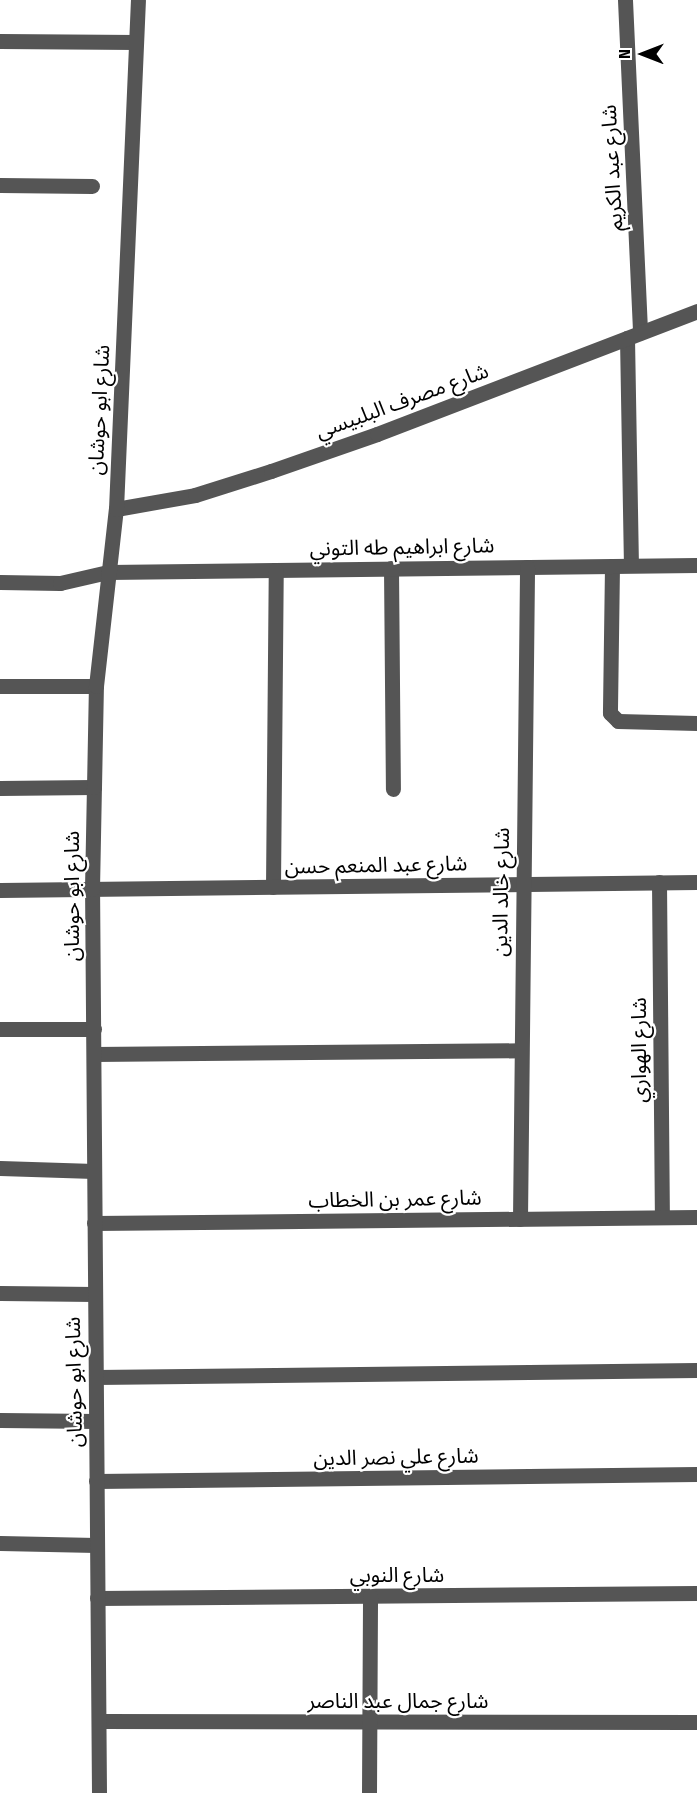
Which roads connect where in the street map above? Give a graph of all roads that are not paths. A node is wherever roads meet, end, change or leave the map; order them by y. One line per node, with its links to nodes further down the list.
1 (138, 0): 4 (street, شارع ابو حوشان)
2 (625, 0): 8 (street, شارع عبد الكريم)
3 (0, 41): 4 (street)
4 (136, 42): 9 (street, شارع ابو حوشان)
5 (0, 185): 6 (street)
6 (92, 186)
7 (697, 311): 8 (street, شارع مصرف البلبيسي)
8 (634, 336): 9 (street, شارع مصرف البلبيسي); 12 (street, شارع عبد الكريم)
9 (116, 509): 16 (street, شارع ابو حوشان)
10 (697, 565): 12 (street, شارع ابراهيم طه التوني)
11 (612, 566): 12 (street, شارع ابراهيم طه التوني); 13 (street, شارع ابراهيم طه التوني); 20 (street)
12 (631, 566)
13 (527, 567): 14 (street, شارع ابراهيم طه التوني); 26 (street, شارع خالد الدين)
14 (391, 568): 15 (street, شارع ابراهيم طه التوني); 23 (street)
15 (276, 570): 16 (street, شارع ابراهيم طه التوني); 27 (street)
16 (108, 572): 17 (street, شارع ابراهيم طه التوني); 19 (street, شارع ابو حوشان)
17 (0, 582)
18 (0, 686): 19 (street)
19 (96, 686): 21 (street, شارع ابو حوشان)
20 (697, 723)
21 (94, 787): 22 (street); 28 (street, شارع ابو حوشان)
22 (0, 788)
23 (393, 789)
24 (659, 882): 25 (street, شارع عبد المنعم حسن); 26 (street, شارع عبد المنعم حسن); 36 (street, شارع الهواري)
25 (697, 882)
26 (522, 884): 27 (street, شارع عبد المنعم حسن); 32 (street, شارع خالد الدين)
27 (273, 887): 28 (street, شارع عبد المنعم حسن)
28 (92, 889): 29 (street, شارع عبد المنعم حسن); 31 (street, شارع ابو حوشان)
29 (0, 890)
30 (0, 1029): 31 (street)
31 (94, 1029): 33 (street, شارع ابو حوشان)
32 (521, 1050): 33 (street); 38 (street, شارع خالد الدين)
33 (94, 1054): 35 (street, شارع ابو حوشان)
34 (0, 1168): 35 (street)
35 (94, 1171): 39 (street, شارع ابو حوشان)
36 (662, 1217): 37 (street, شارع عمر بن الخطاب); 38 (street, شارع عمر بن الخطاب)
37 (697, 1217)
38 (520, 1219): 39 (street, شارع عمر بن الخطاب)
39 (94, 1223): 41 (street, شارع ابو حوشان)
40 (0, 1293): 41 (street)
41 (95, 1294): 43 (street, شارع ابو حوشان)
42 (697, 1370): 43 (street)
43 (96, 1377): 45 (street, شارع ابو حوشان)
44 (0, 1420): 45 (street)
45 (96, 1421): 47 (street, شارع ابو حوشان)
46 (697, 1474): 47 (street, شارع علي نصر الدين)
47 (96, 1481): 49 (street, شارع ابو حوشان)
48 (0, 1543): 49 (street)
49 (96, 1545): 52 (street, شارع ابو حوشان)
50 (697, 1593): 51 (street, شارع النوبي)
51 (370, 1596): 52 (street, شارع النوبي); 54 (street)
52 (97, 1598): 53 (street, شارع ابو حوشان)
53 (99, 1721): 54 (street, شارع جمال عبد الناصر); 56 (street, شارع ابو حوشان)
54 (369, 1722): 55 (street, شارع جمال عبد الناصر); 57 (street)
55 (697, 1722)
56 (99, 1793)
57 (369, 1793)

